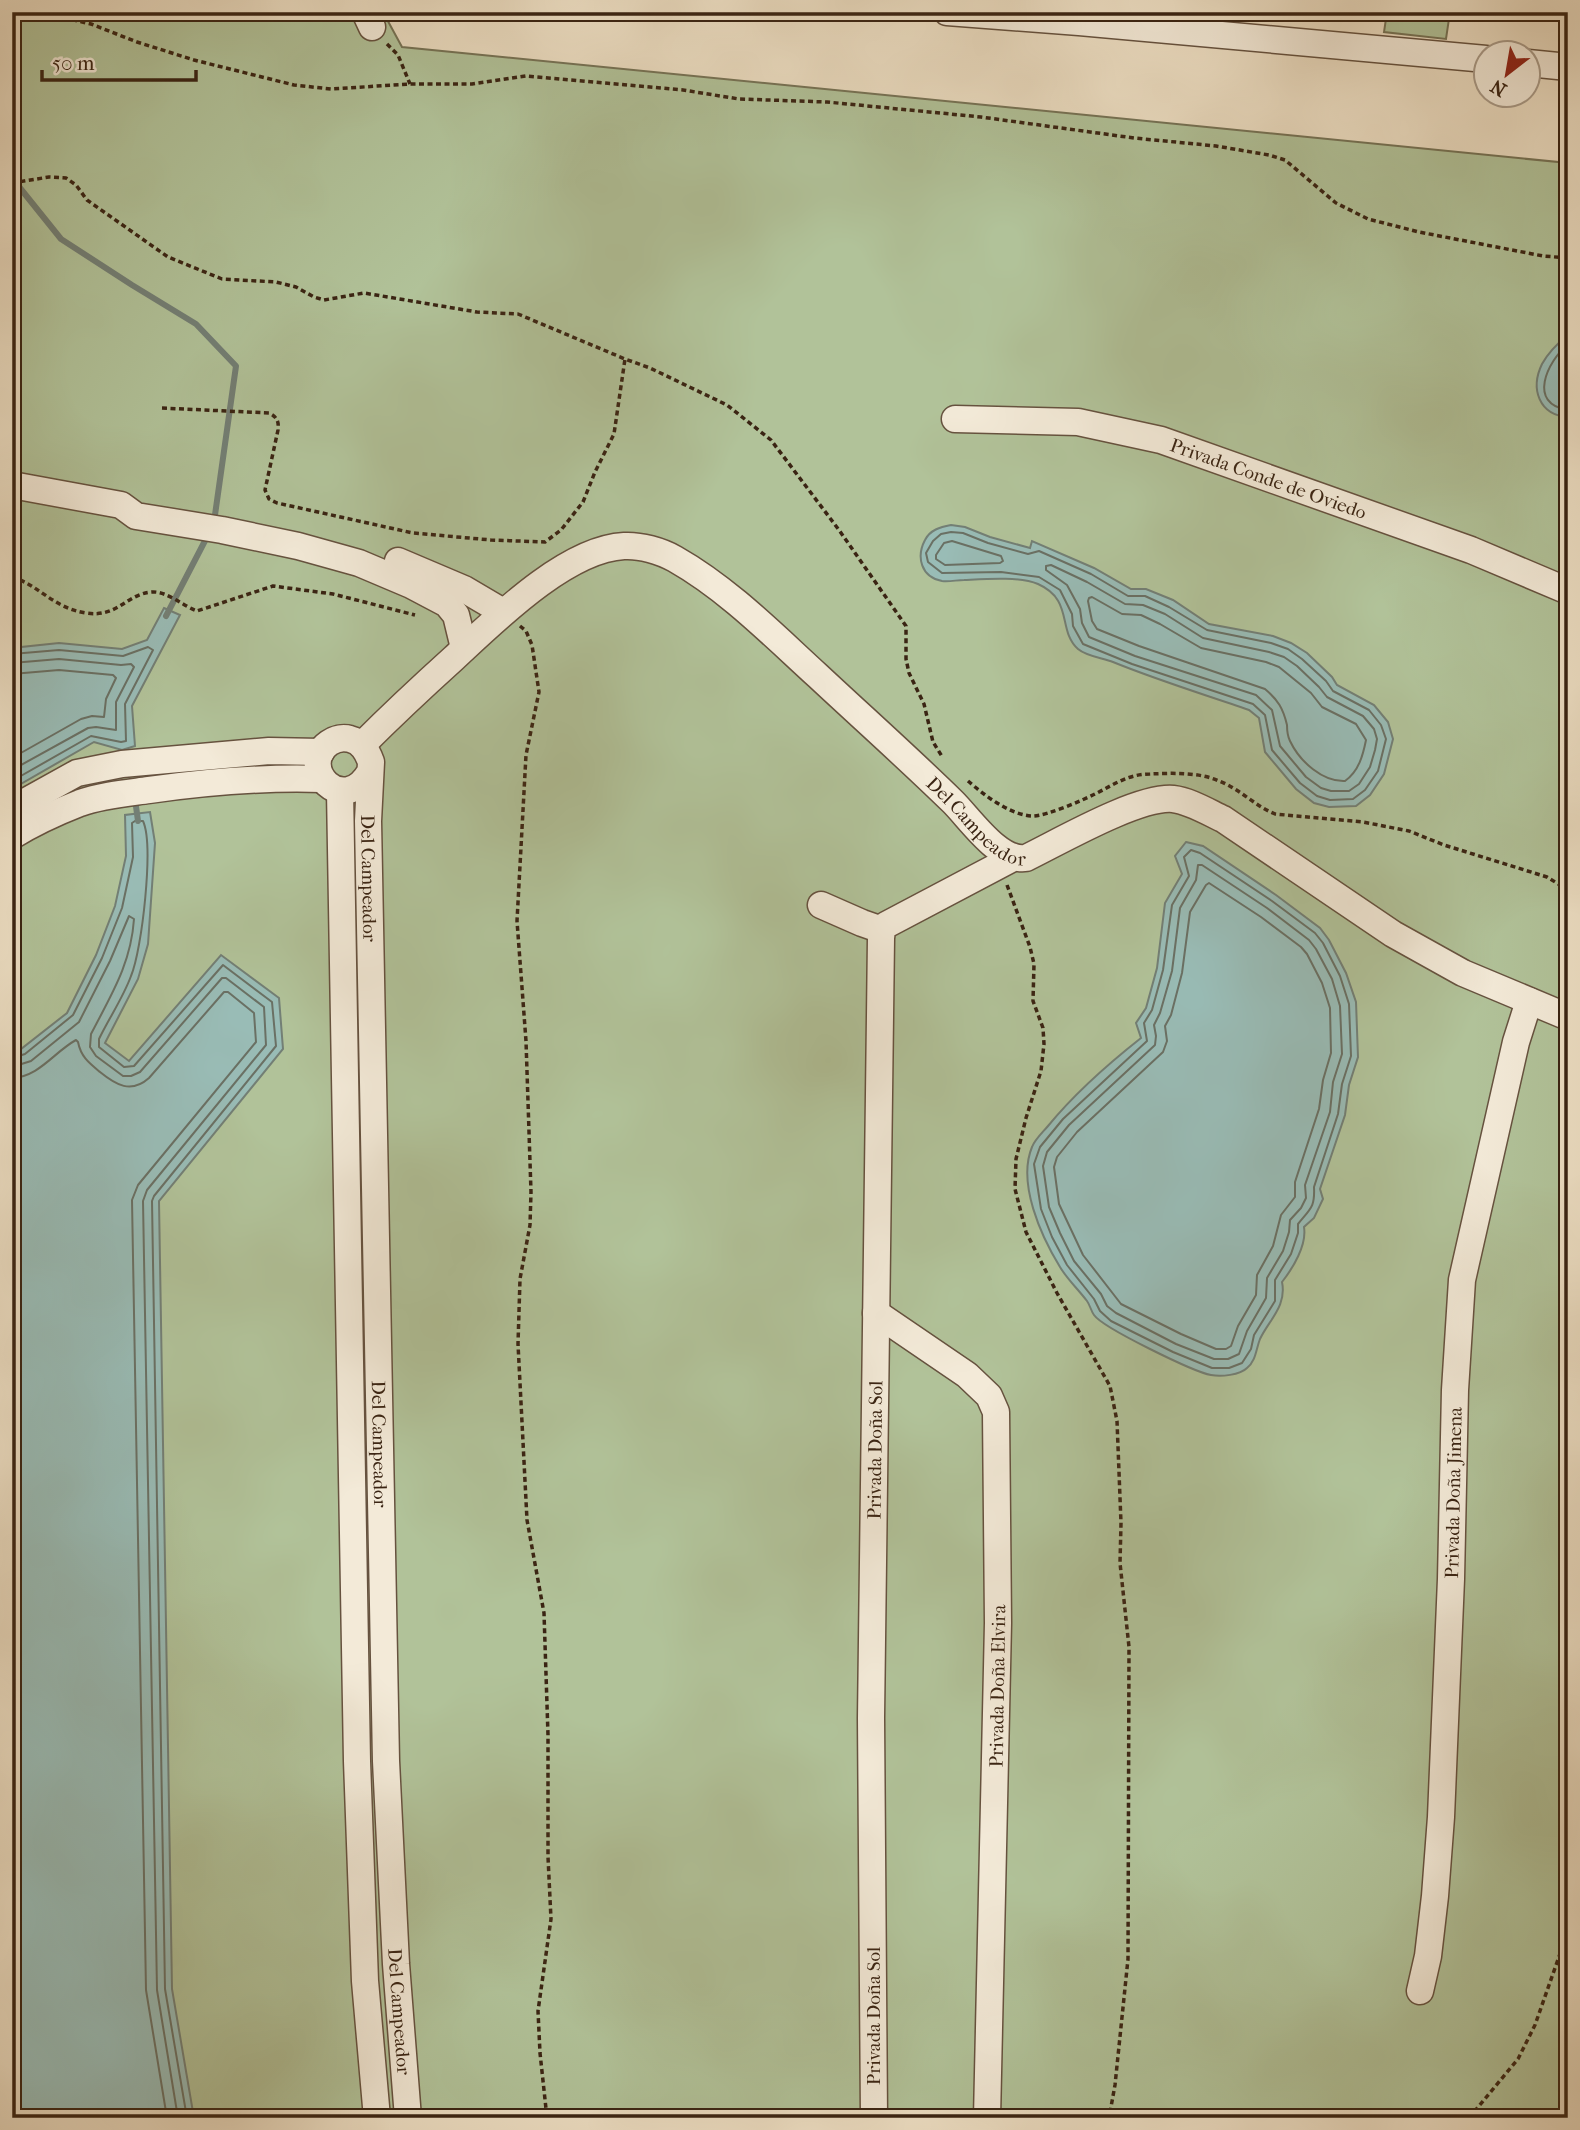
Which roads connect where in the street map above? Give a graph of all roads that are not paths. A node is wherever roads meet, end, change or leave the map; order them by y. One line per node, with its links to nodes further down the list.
1 (947, 12): 2 (street)
2 (954, 13): 3 (street)
3 (1154, 21): 4 (street)
4 (1472, 58)
5 (1542, 64): 6 (street)
6 (1568, 67)
7 (955, 419): 10 (street, Privada Conde de Oviedo)
8 (12, 485): 9 (street)
9 (223, 523): 11 (street); 12 (street)
10 (1568, 591)
11 (496, 619): 12 (street, Del Campeador); 19 (street, Del Campeador)
12 (464, 649): 13 (street, Del Campeador)
13 (362, 745): 14 (street); 15 (street, Del Campeador)
14 (321, 752): 16 (street, Del Campeador); 17 (street)
15 (370, 772): 16 (street, Del Campeador); 25 (street, Del Campeador)
16 (331, 785): 18 (street); 24 (street, Del Campeador)
17 (12, 809)
18 (12, 836)
19 (1005, 862): 21 (street); 22 (street, Del Campeador)
20 (821, 905): 21 (street)
21 (883, 930): 26 (street, Privada Doña Sol)
22 (1529, 1001): 23 (street, Del Campeador); 31 (street, Privada Doña Jimena)
23 (1568, 1017)
24 (345, 1140): 25 (street); 27 (street, Del Campeador)
25 (374, 1140): 28 (street, Del Campeador)
26 (876, 1313): 34 (street, Privada Doña Sol); 35 (street, Privada Doña Elvira)
27 (351, 1450): 28 (street); 29 (street, Del Campeador)
28 (380, 1452): 30 (street, Del Campeador)
29 (358, 1761): 30 (street); 32 (street, Del Campeador)
30 (386, 1761): 33 (street, Del Campeador)
31 (1419, 1991)
32 (377, 2118)
33 (408, 2118)
34 (874, 2118)
35 (987, 2118)

